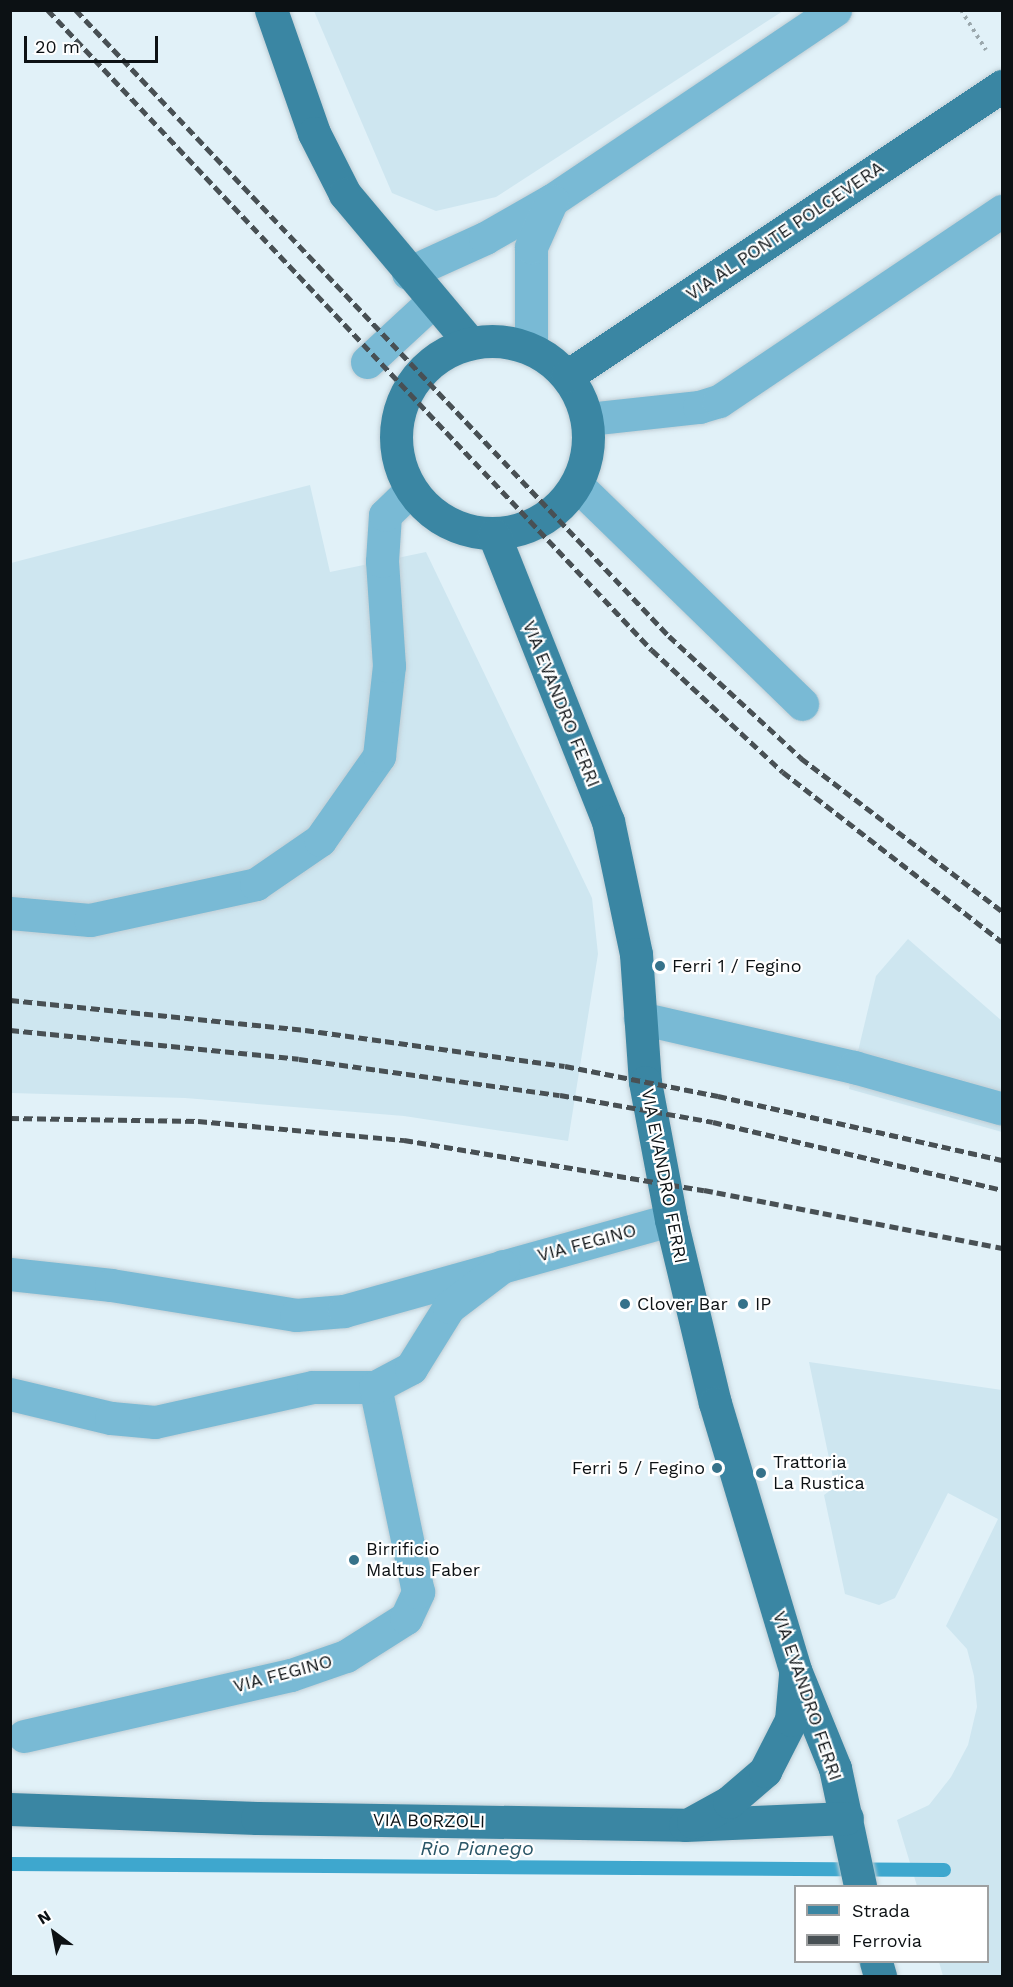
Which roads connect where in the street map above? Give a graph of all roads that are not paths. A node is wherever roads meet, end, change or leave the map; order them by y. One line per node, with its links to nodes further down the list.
1 (271, 10): 6 (main road)
2 (835, 10): 4 (street)
3 (997, 73): 11 (main road, VIA AL PONTE POLCEVERA)
4 (552, 200): 6 (street); 9 (street)
5 (1002, 211): 12 (street)
6 (408, 273): 7 (main road)
7 (433, 301): 8 (main road); 10 (street)
8 (470, 343): 9 (main road); 14 (main road)
9 (531, 348): 11 (main road)
10 (367, 362)
11 (567, 376): 12 (main road)
12 (588, 419): 13 (main road)
13 (577, 485): 15 (main road); 16 (street)
14 (411, 490): 15 (main road); 17 (street)
15 (494, 535): 18 (main road, VIA EVANDRO FERRI)
16 (802, 704)
17 (10, 913)
18 (640, 1018): 19 (street); 20 (main road, VIA EVANDRO FERRI)
19 (1000, 1108)
20 (671, 1220): 21 (street, VIA FEGINO); 25 (main road, VIA EVANDRO FERRI)
21 (503, 1266): 22 (street, VIA FEGINO); 23 (street, VIA FEGINO)
22 (10, 1274)
23 (375, 1387): 24 (street); 26 (street, VIA FEGINO)
24 (10, 1394)
25 (795, 1670): 28 (main road, VIA EVANDRO FERRI); 29 (main road)
26 (24, 1736)
27 (10, 1809): 29 (main road, VIA BORZOLI)
28 (847, 1818): 29 (main road, VIA BORZOLI); 30 (main road, VIA EVANDRO FERRI)
29 (685, 1825)
30 (858, 1876)

